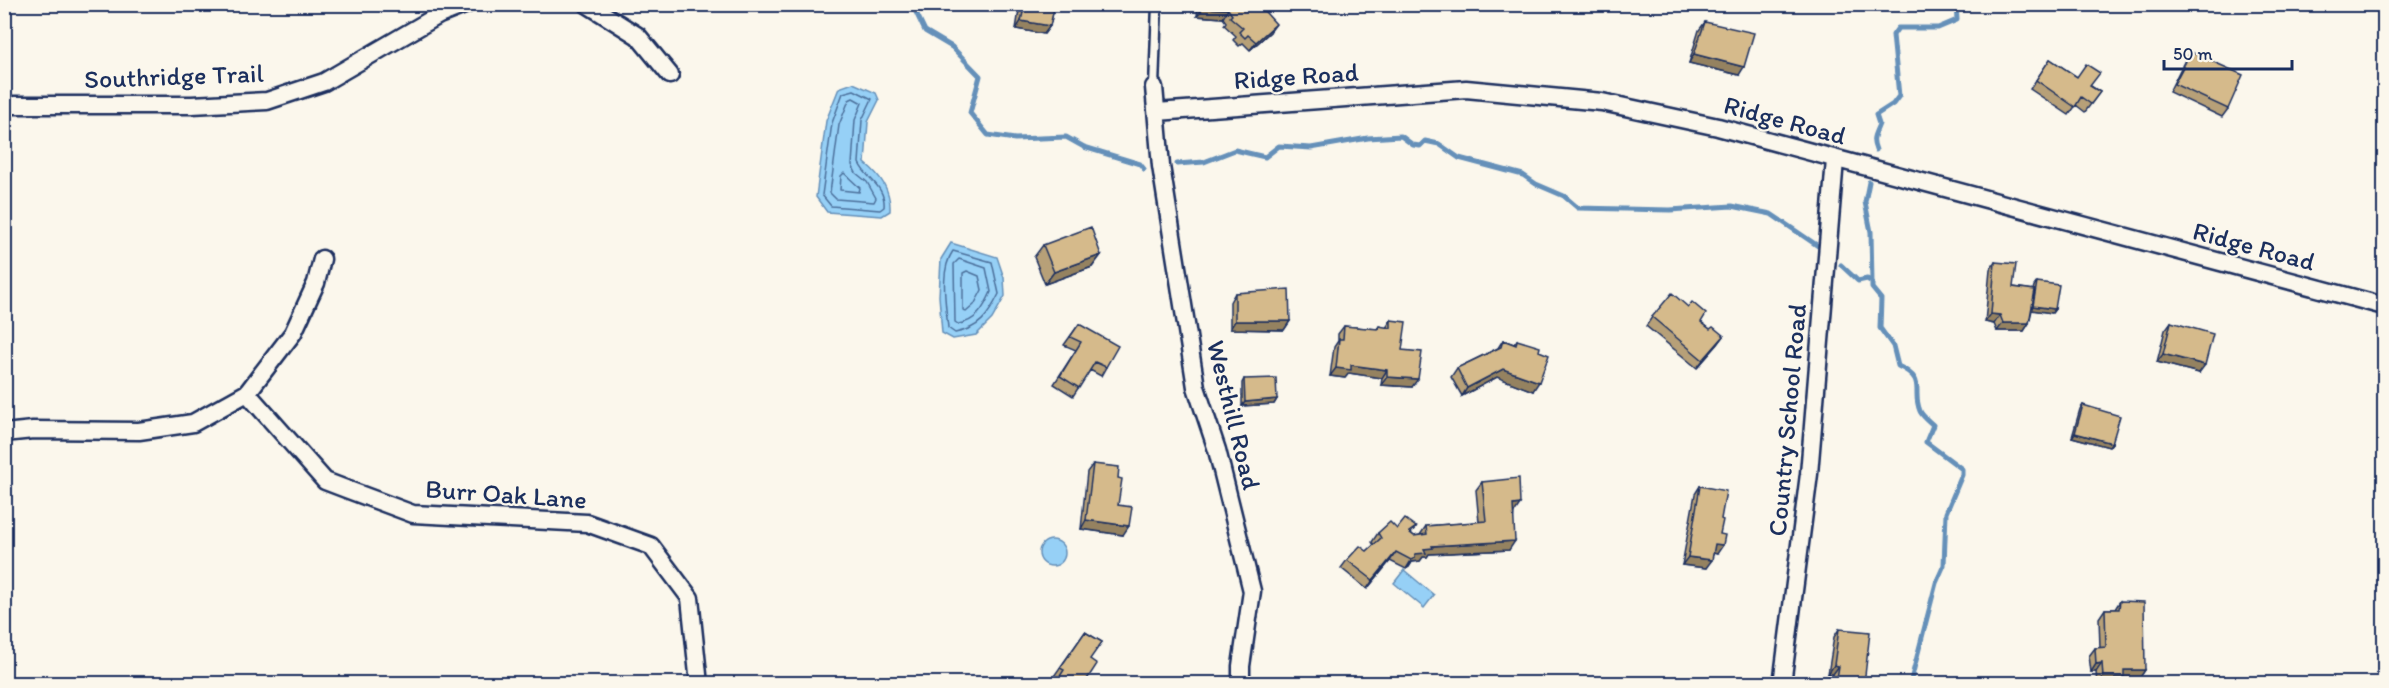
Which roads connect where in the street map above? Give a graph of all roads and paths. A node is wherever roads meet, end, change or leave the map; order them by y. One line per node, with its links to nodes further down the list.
1 (467, 4): 6 (street, Southridge Trail)
2 (586, 4): 4 (street)
3 (1157, 4): 5 (lane)
4 (670, 75)
5 (1154, 87): 7 (street, Westhill Road)
6 (4, 105)
7 (1157, 112): 8 (street, Ridge Road); 14 (street, Westhill Road)
8 (1835, 160): 10 (street, Ridge Road); 15 (street, Country School Road)
9 (322, 259): 11 (street)
10 (2385, 306)
11 (247, 393): 12 (street); 13 (street, Burr Oak Lane)
12 (4, 433)
13 (699, 684)
14 (1241, 684)
15 (1782, 684)

